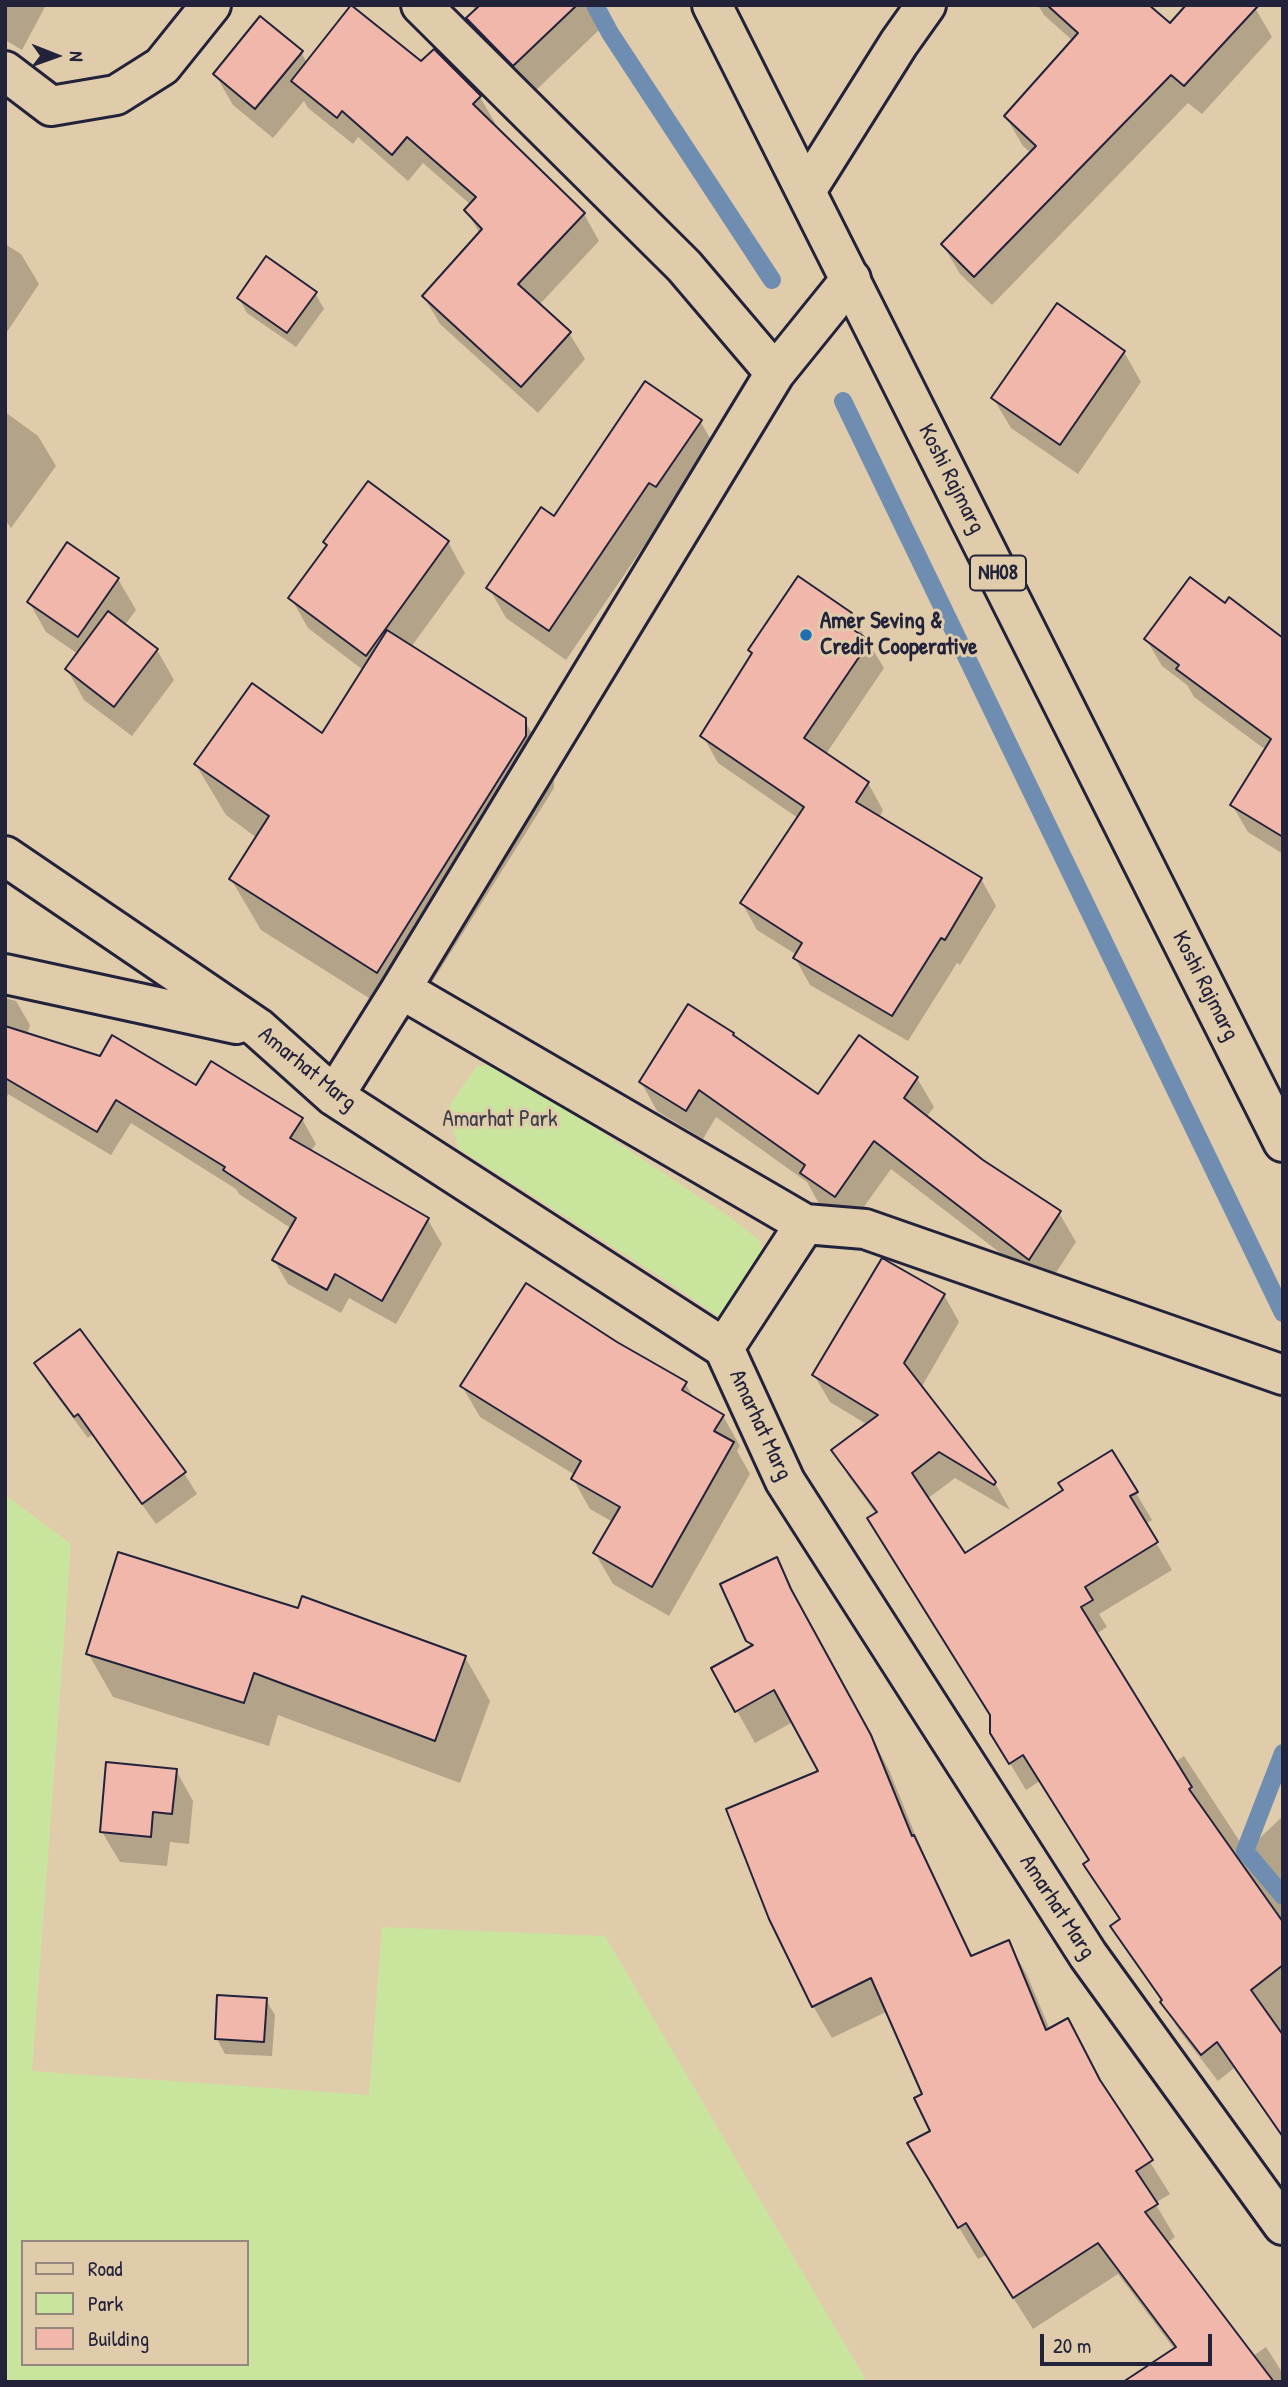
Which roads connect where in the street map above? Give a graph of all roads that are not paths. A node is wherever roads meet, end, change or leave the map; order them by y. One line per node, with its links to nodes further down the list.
1 (211, 5): 5 (street)
2 (421, 5): 8 (street)
3 (712, 5): 6 (street, Koshi Rajmarg / NH08)
4 (926, 5): 6 (street)
5 (5, 71)
6 (806, 191): 7 (street, Koshi Rajmarg / NH08)
7 (852, 279): 8 (street); 14 (street, Koshi Rajmarg / NH08)
8 (775, 373): 11 (street)
9 (5, 856): 12 (street, Amarhat Marg)
10 (5, 974): 12 (street)
11 (401, 989): 13 (street); 15 (street)
12 (258, 1028): 13 (street, Amarhat Marg)
13 (334, 1096): 16 (street, Amarhat Marg)
14 (1283, 1142)
15 (804, 1224): 16 (street); 17 (street)
16 (724, 1348): 18 (street, Amarhat Marg)
17 (1282, 1375)
18 (1283, 2225)

